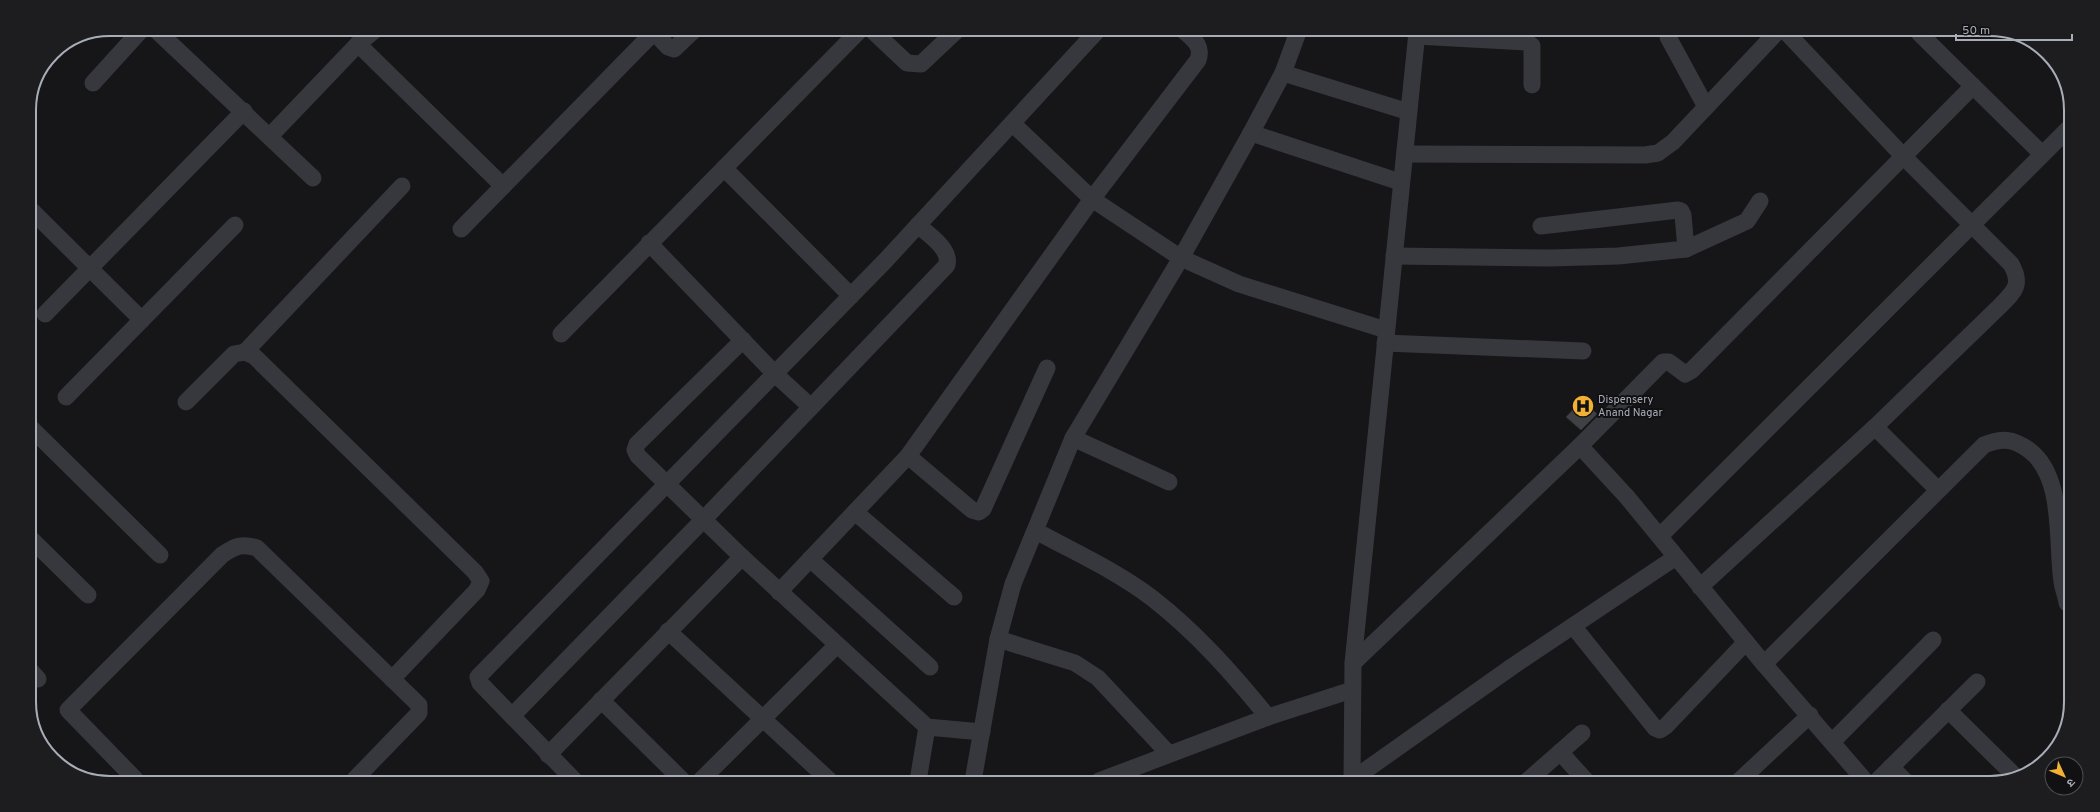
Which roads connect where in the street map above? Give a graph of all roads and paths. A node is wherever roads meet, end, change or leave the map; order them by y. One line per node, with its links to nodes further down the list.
1 (136, 36): 21 (street)
2 (163, 36): 25 (street)
3 (368, 36): 19 (street)
4 (648, 36): 38 (street)
5 (658, 36): 6 (street)
6 (688, 36)
7 (854, 36): 34 (street)
8 (878, 36): 9 (street)
9 (951, 36)
10 (1092, 36): 27 (street)
11 (1189, 36): 39 (street)
12 (1297, 36): 20 (street)
13 (1417, 36): 26 (street)
14 (1445, 36): 22 (street)
15 (1668, 36): 24 (street)
16 (1770, 36): 24 (street)
17 (1790, 36): 33 (street)
18 (1922, 36): 23 (street)
19 (358, 44): 30 (street); 38 (street)
20 (1283, 73): 26 (street); 29 (street)
21 (93, 83)
22 (1532, 85)
23 (1973, 86): 32 (street); 33 (street)
24 (1706, 107): 31 (street)
25 (244, 111): 30 (street); 51 (street)
26 (1409, 112): 31 (street)
27 (1013, 124): 39 (street); 44 (street)
28 (2064, 133): 32 (street)
29 (1251, 134): 36 (street); 50 (street)
30 (270, 136): 35 (street)
31 (1404, 154): 36 (street)
32 (2042, 154): 42 (street)
33 (1904, 157): 42 (street); 68 (street)
34 (724, 168): 47 (street); 52 (street)
35 (313, 178)
36 (1400, 182): 49 (street)
37 (402, 186): 59 (street)
38 (503, 186): 46 (street)
39 (1092, 199): 50 (street); 69 (street)
40 (1760, 201): 48 (street)
41 (36, 215): 51 (street)
42 (1972, 223): 65 (street); 76 (street)
43 (235, 225): 54 (street)
44 (918, 225): 52 (street); 64 (street)
45 (1541, 226): 48 (street)
46 (461, 229)
47 (649, 243): 55 (street); 57 (street)
48 (1686, 249): 49 (street)
49 (1394, 256): 56 (street)
50 (1181, 258): 56 (street); 67 (street)
51 (90, 268): 53 (street); 54 (street)
52 (851, 296): 61 (street)
53 (45, 314)
54 (142, 320): 62 (street)
55 (561, 334)
56 (1386, 337): 58 (street); 93 (street)
57 (743, 340): 61 (street); 71 (street)
58 (1583, 351)
59 (245, 352): 63 (street); 96 (street)
60 (1047, 368): 69 (street)
61 (775, 374): 64 (street); 71 (street)
62 (66, 397)
63 (186, 402)
64 (811, 407): 74 (street)
65 (1875, 427): 72 (street); 82 (street)
66 (36, 433): 78 (street)
67 (1073, 438): 70 (street); 75 (street)
68 (1580, 446): 76 (street); 93 (street)
69 (908, 456): 73 (street)
70 (1169, 482)
71 (666, 484): 74 (street); 102 (street)
72 (1938, 490): 83 (street); 94 (street)
73 (855, 512): 81 (street); 86 (street)
74 (703, 520): 79 (street); 102 (street)
75 (1036, 531): 89 (street); 103 (street)
76 (1660, 536): 80 (street)
77 (36, 544): 85 (street)
78 (160, 555)
79 (742, 557): 84 (street); 88 (street)
80 (1676, 557): 82 (street); 87 (street)
81 (810, 560): 84 (street); 95 (street)
82 (1700, 587): 91 (street)
83 (2064, 590)
84 (779, 592): 92 (street)
85 (88, 595)
86 (954, 597)
87 (1573, 626): 91 (street); 124 (street)
88 (668, 632): 99 (street); 104 (street)
89 (998, 639): 106 (street); 110 (street)
90 (1933, 640): 108 (street)
91 (1746, 642): 94 (street)
92 (837, 645): 104 (street); 105 (street)
93 (1353, 664): 98 (street)
94 (1764, 664): 101 (street)
95 (930, 667)
96 (392, 678): 114 (street); 115 (street)
97 (1977, 682): 100 (street)
98 (1352, 690): 103 (street); 123 (street)
99 (601, 700): 111 (street); 117 (street)
100 (1948, 710): 112 (street); 113 (street)
101 (1810, 715): 108 (street); 127 (street)
102 (512, 716): 111 (street)
103 (1268, 717): 110 (street)
104 (763, 719): 118 (street); 119 (street)
105 (927, 727): 106 (street); 120 (street)
106 (982, 732): 121 (street)
107 (1582, 733): 109 (street)
108 (1832, 742): 128 (street)
109 (1560, 752): 125 (street); 126 (street)
110 (1169, 754): 122 (street)
111 (548, 755): 116 (street)
112 (1891, 767): 129 (street); 130 (street)
113 (2012, 773)
114 (132, 776)
115 (358, 776)
116 (570, 776)
117 (678, 776)
118 (705, 776)
119 (825, 776)
120 (919, 776)
121 (974, 776)
122 (1112, 776)
123 (1351, 776)
124 (1358, 776)
125 (1533, 776)
126 (1582, 776)
127 (1744, 776)
128 (1861, 776)
129 (1882, 776)
130 (1900, 776)

